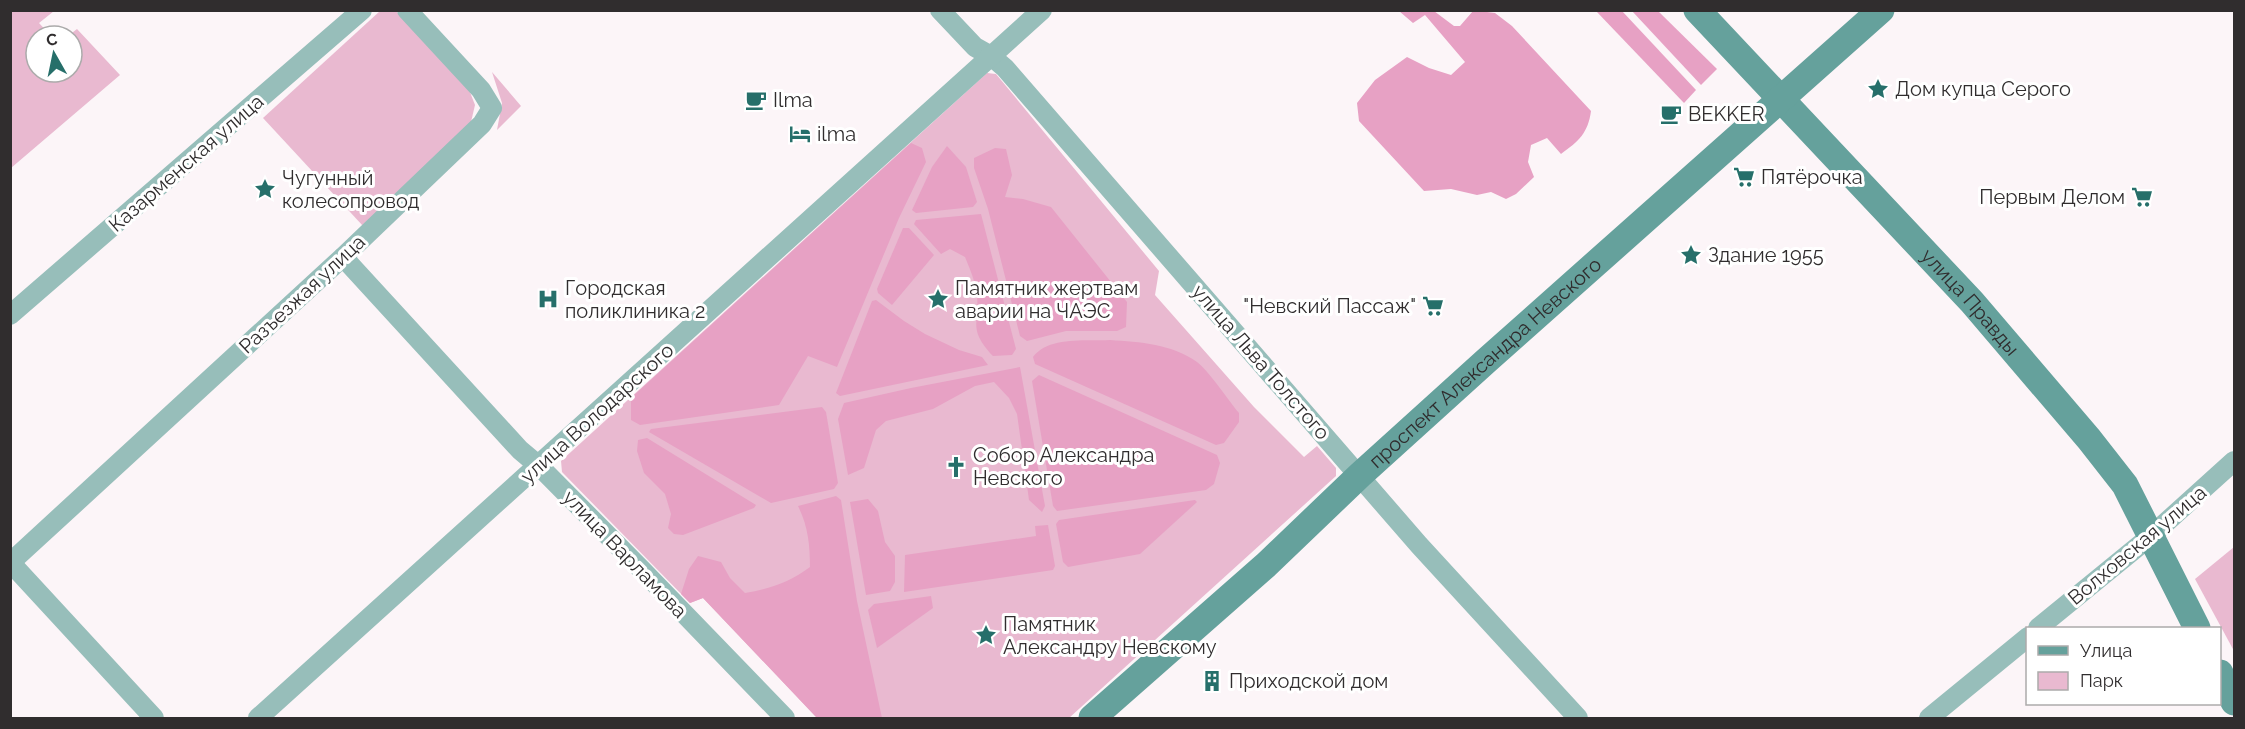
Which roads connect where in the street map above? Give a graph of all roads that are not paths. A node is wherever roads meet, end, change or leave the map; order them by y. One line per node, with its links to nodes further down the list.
1 (362, 10): 10 (street, Казарменская улица)
2 (407, 10): 9 (street, Разъезжая улица)
3 (940, 10): 7 (street, улица Льва Толстого)
4 (1042, 10): 7 (street, улица Володарского)
5 (1697, 10): 8 (main road, улица Правды)
6 (1881, 10): 8 (main road, проспект Александра Невского)
7 (991, 56): 12 (street, улица Володарского); 13 (street, улица Льва Толстого)
8 (1780, 98): 13 (main road, проспект Александра Невского); 14 (main road, улица Правды)
9 (343, 257): 12 (street, улица Варламова); 15 (street, Разъезжая улица)
10 (10, 315)
11 (2235, 461): 14 (street, Волховская улица)
12 (539, 466): 22 (street, улица Володарского); 23 (street, улица Варламова)
13 (1360, 475): 24 (main road, проспект Александра Невского); 25 (street, улица Льва Толстого)
14 (2152, 535): 16 (street, Волховская улица); 17 (main road, улица Правды)
15 (11, 562): 21 (street)
16 (2039, 627)
17 (2197, 627)
18 (2026, 639): 26 (street)
19 (2221, 675): 20 (main road)
20 (2235, 702)
21 (154, 718)
22 (258, 718)
23 (785, 718)
24 (1092, 718)
25 (1578, 718)
26 (1929, 718)

